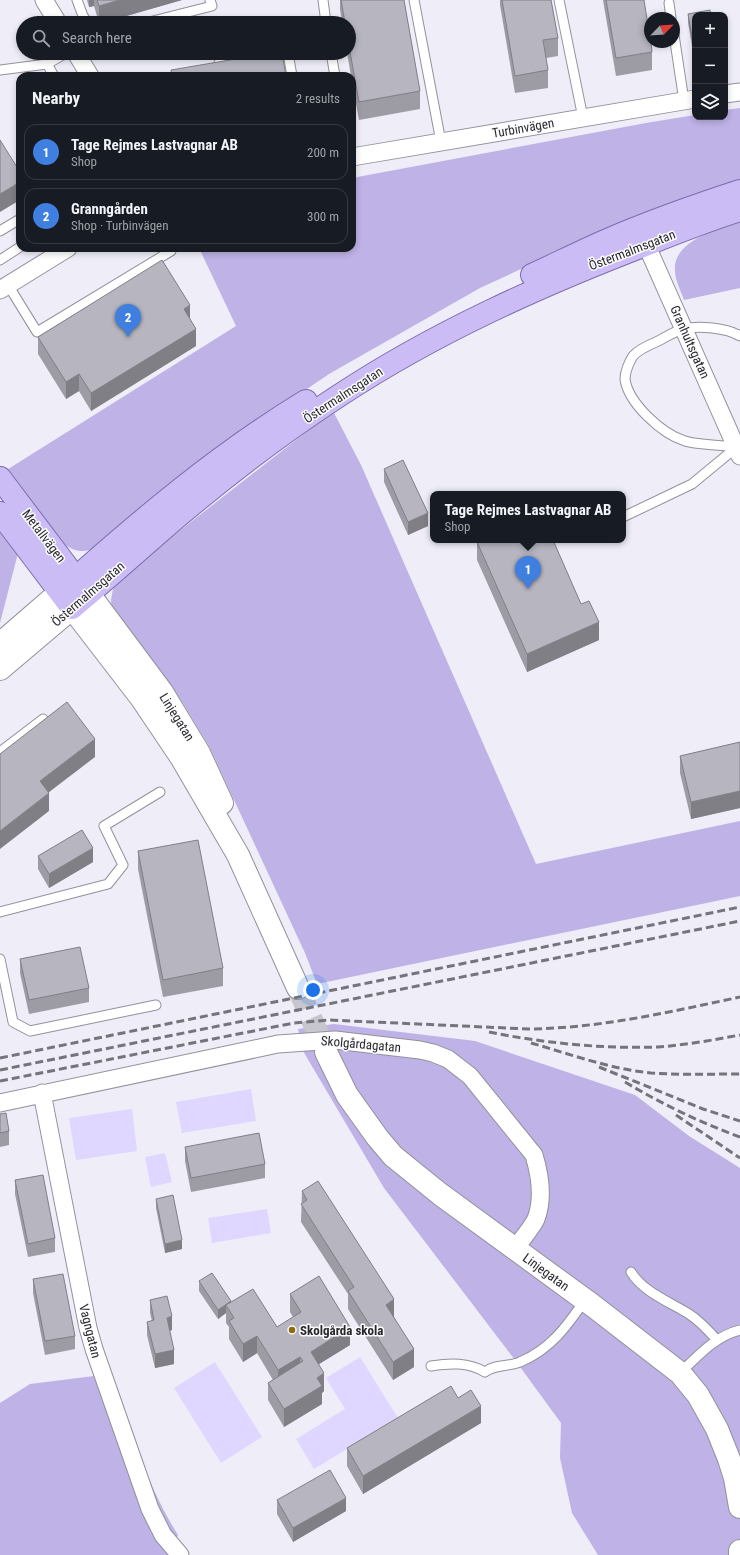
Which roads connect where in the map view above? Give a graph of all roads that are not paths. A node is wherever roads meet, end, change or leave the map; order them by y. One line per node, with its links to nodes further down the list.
1 (44, 0): 9 (street)
2 (77, 0): 10 (lane)
3 (210, 0): 11 (lane)
4 (323, 0): 12 (lane)
5 (414, 0): 30 (lane)
6 (559, 0): 29 (lane)
7 (669, 3): 8 (lane)
8 (671, 12)
9 (54, 16)
10 (83, 16)
11 (173, 16)
12 (325, 16)
13 (677, 48): 28 (lane)
14 (54, 60): 19 (lane)
15 (80, 60): 23 (street)
16 (231, 60): 20 (lane)
17 (289, 60): 24 (lane)
18 (332, 60): 25 (lane)
19 (47, 64): 21 (lane); 22 (lane)
20 (209, 66)
21 (0, 70)
22 (52, 72)
23 (88, 72)
24 (291, 72)
25 (334, 72)
26 (740, 92): 27 (street)
27 (728, 94)
28 (689, 100): 29 (street, Turbinvägen)
29 (583, 118): 30 (street, Turbinvägen)
30 (441, 142): 31 (street, Turbinvägen)
31 (356, 156)
32 (740, 191): 36 (main road, Östermalmsgatan)
33 (740, 210): 36 (main road, Östermalmsgatan)
34 (16, 221): 35 (lane)
35 (0, 231)
36 (642, 236): 42 (street, Granhultsgatan); 48 (main road, Östermalmsgatan)
37 (16, 250): 40 (lane)
38 (61, 252): 41 (street)
39 (169, 252): 41 (lane)
40 (0, 260)
41 (4, 287)
42 (684, 329): 43 (lane); 44 (street, Granhultsgatan); 44 (lane)
43 (740, 336)
44 (739, 449): 47 (lane)
45 (0, 478): 48 (main road, Metallvägen)
46 (0, 513): 49 (main road, Metallvägen)
47 (626, 516)
48 (82, 586): 49 (main road, Östermalmsgatan); 55 (street, Linjegatan)
49 (66, 600): 50 (street, Östermalmsgatan); 51 (street, Östermalmsgatan); 55 (street, Linjegatan)
50 (0, 644)
51 (0, 669)
52 (43, 719): 53 (lane)
53 (0, 752)
54 (160, 792): 56 (lane)
55 (238, 855): 58 (street, Linjegatan)
56 (0, 912)
57 (0, 959): 59 (lane)
58 (298, 988)
59 (156, 1005)
60 (326, 1052): 63 (street, Linjegatan)
61 (42, 1094): 62 (street, Skolgårdagatan); 63 (street, Skolgårdagatan); 72 (street, Vagngatan)
62 (0, 1103)
63 (515, 1249): 65 (street, Linjegatan)
64 (631, 1272): 67 (lane)
65 (585, 1300): 68 (lane); 69 (street, Linjegatan)
66 (740, 1330): 67 (lane)
67 (717, 1340): 69 (lane)
68 (431, 1366)
69 (680, 1373): 70 (street, Linjegatan)
70 (740, 1507)
71 (740, 1551): 73 (street)
72 (180, 1555)
73 (740, 1555)

